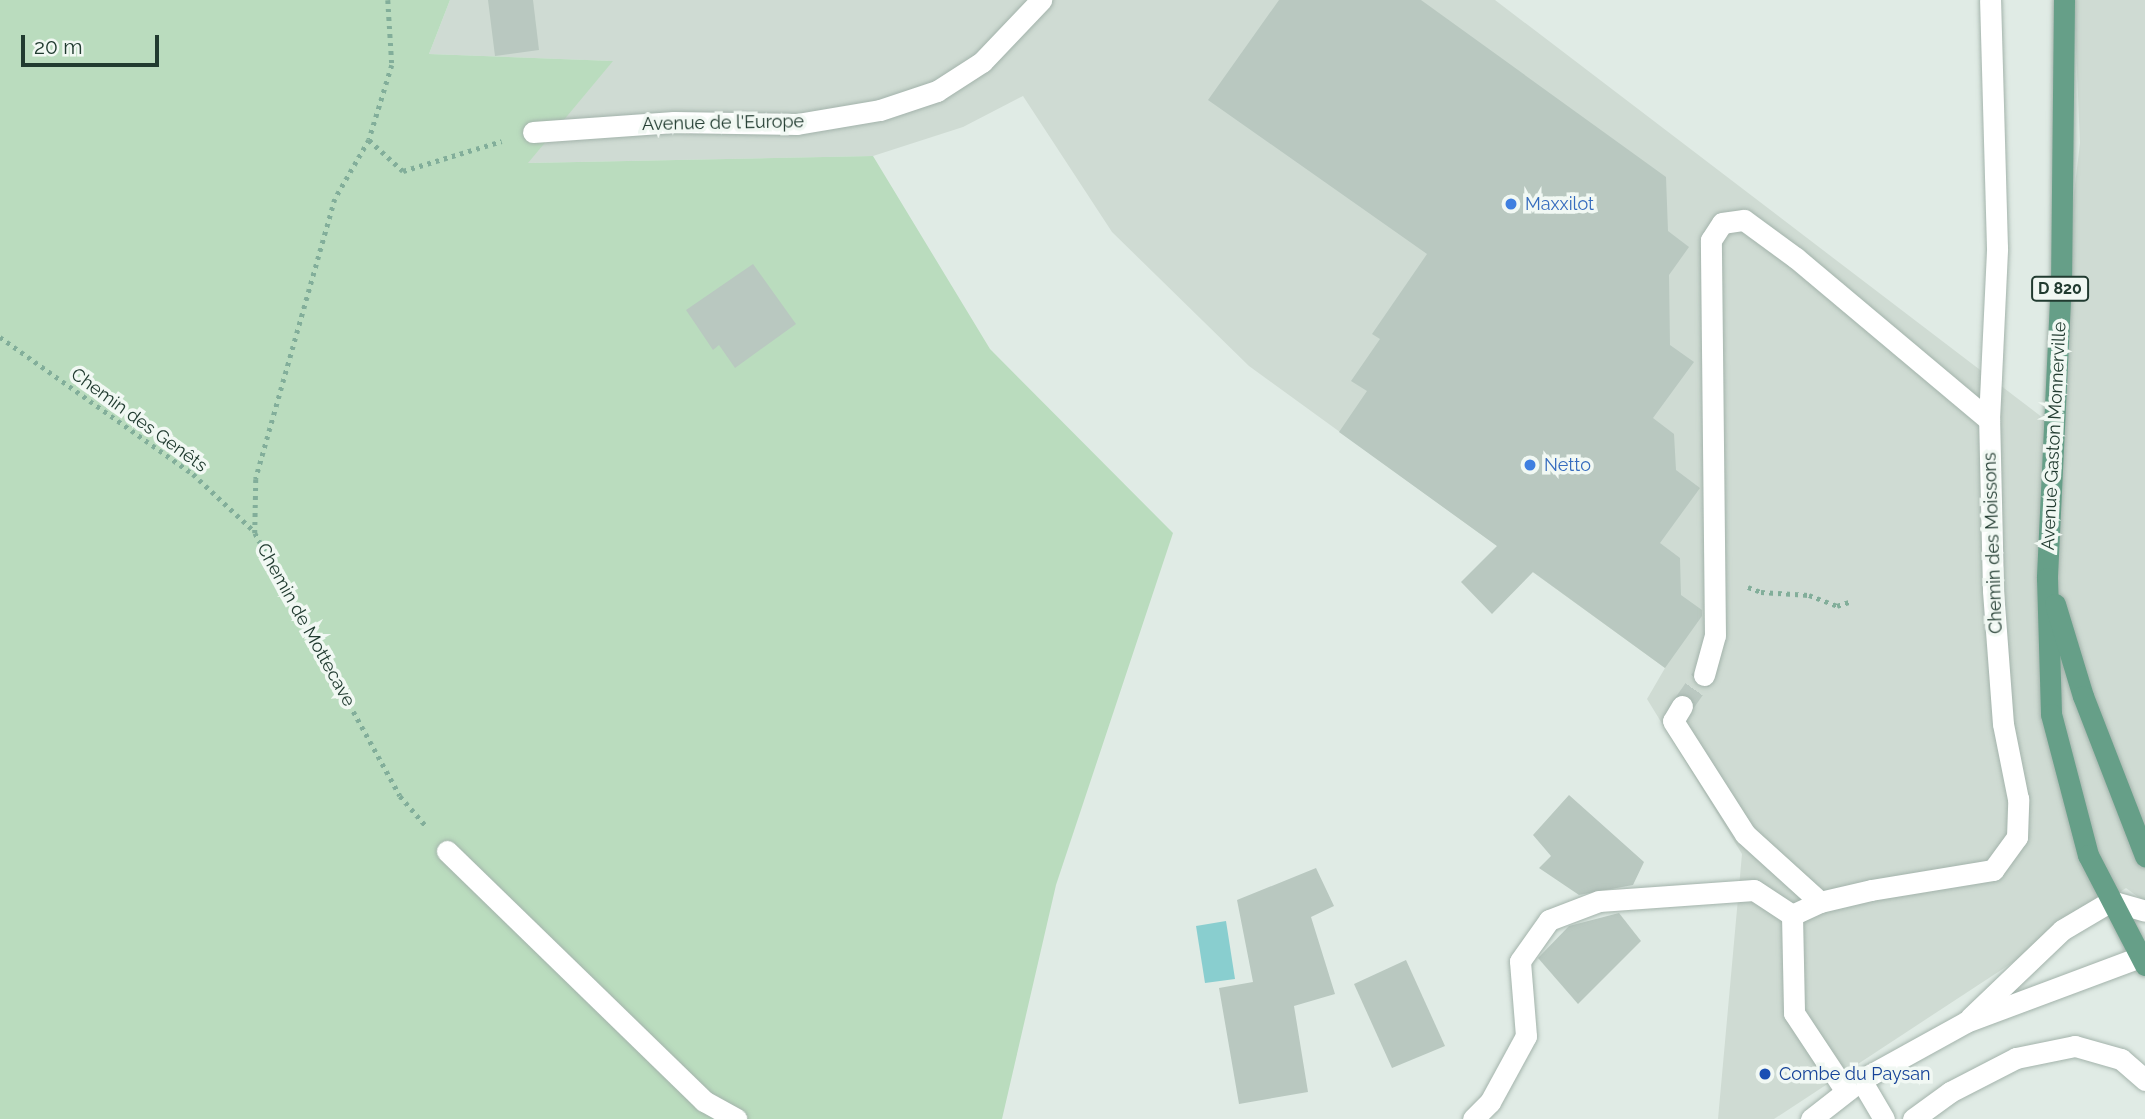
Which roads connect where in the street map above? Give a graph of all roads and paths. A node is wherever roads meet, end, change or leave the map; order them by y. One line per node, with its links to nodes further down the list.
1 (388, 0): 6 (path, Chemin de Mottecave)
2 (1041, 0): 5 (street, Avenue de l'Europe)
3 (1990, 0): 8 (street, Chemin des Moissons)
4 (2064, 0): 11 (main road, Avenue Gaston Monnerville / D 820)
5 (533, 132): 6 (path)
6 (369, 140): 9 (path, Chemin de Mottecave)
7 (0, 337): 9 (path, Chemin des Genêts)
8 (1989, 420): 10 (street); 18 (street, Chemin des Moissons)
9 (256, 533): 15 (path, Chemin de Mottecave)
10 (1714, 571): 12 (path); 13 (street)
11 (2047, 578): 16 (main road, Avenue Gaston Monnerville / D 820); 17 (main road, Avenue Gaston Monnerville / D 820)
12 (1849, 602)
13 (1704, 675)
14 (1682, 706): 18 (street)
15 (447, 851): 25 (street)
16 (2145, 856)
17 (2110, 901): 19 (street); 21 (main road, Avenue Gaston Monnerville / D 820); 22 (street)
18 (1820, 902): 20 (street, Chemin des Moissons)
19 (2145, 911)
20 (1792, 915): 24 (street); 26 (street)
21 (2144, 960): 22 (street)
22 (1966, 1022): 24 (street)
23 (2145, 1080): 29 (street)
24 (1853, 1085): 27 (street); 28 (street)
25 (736, 1119)
26 (1472, 1119)
27 (1811, 1119)
28 (1884, 1119)
29 (1913, 1119)

